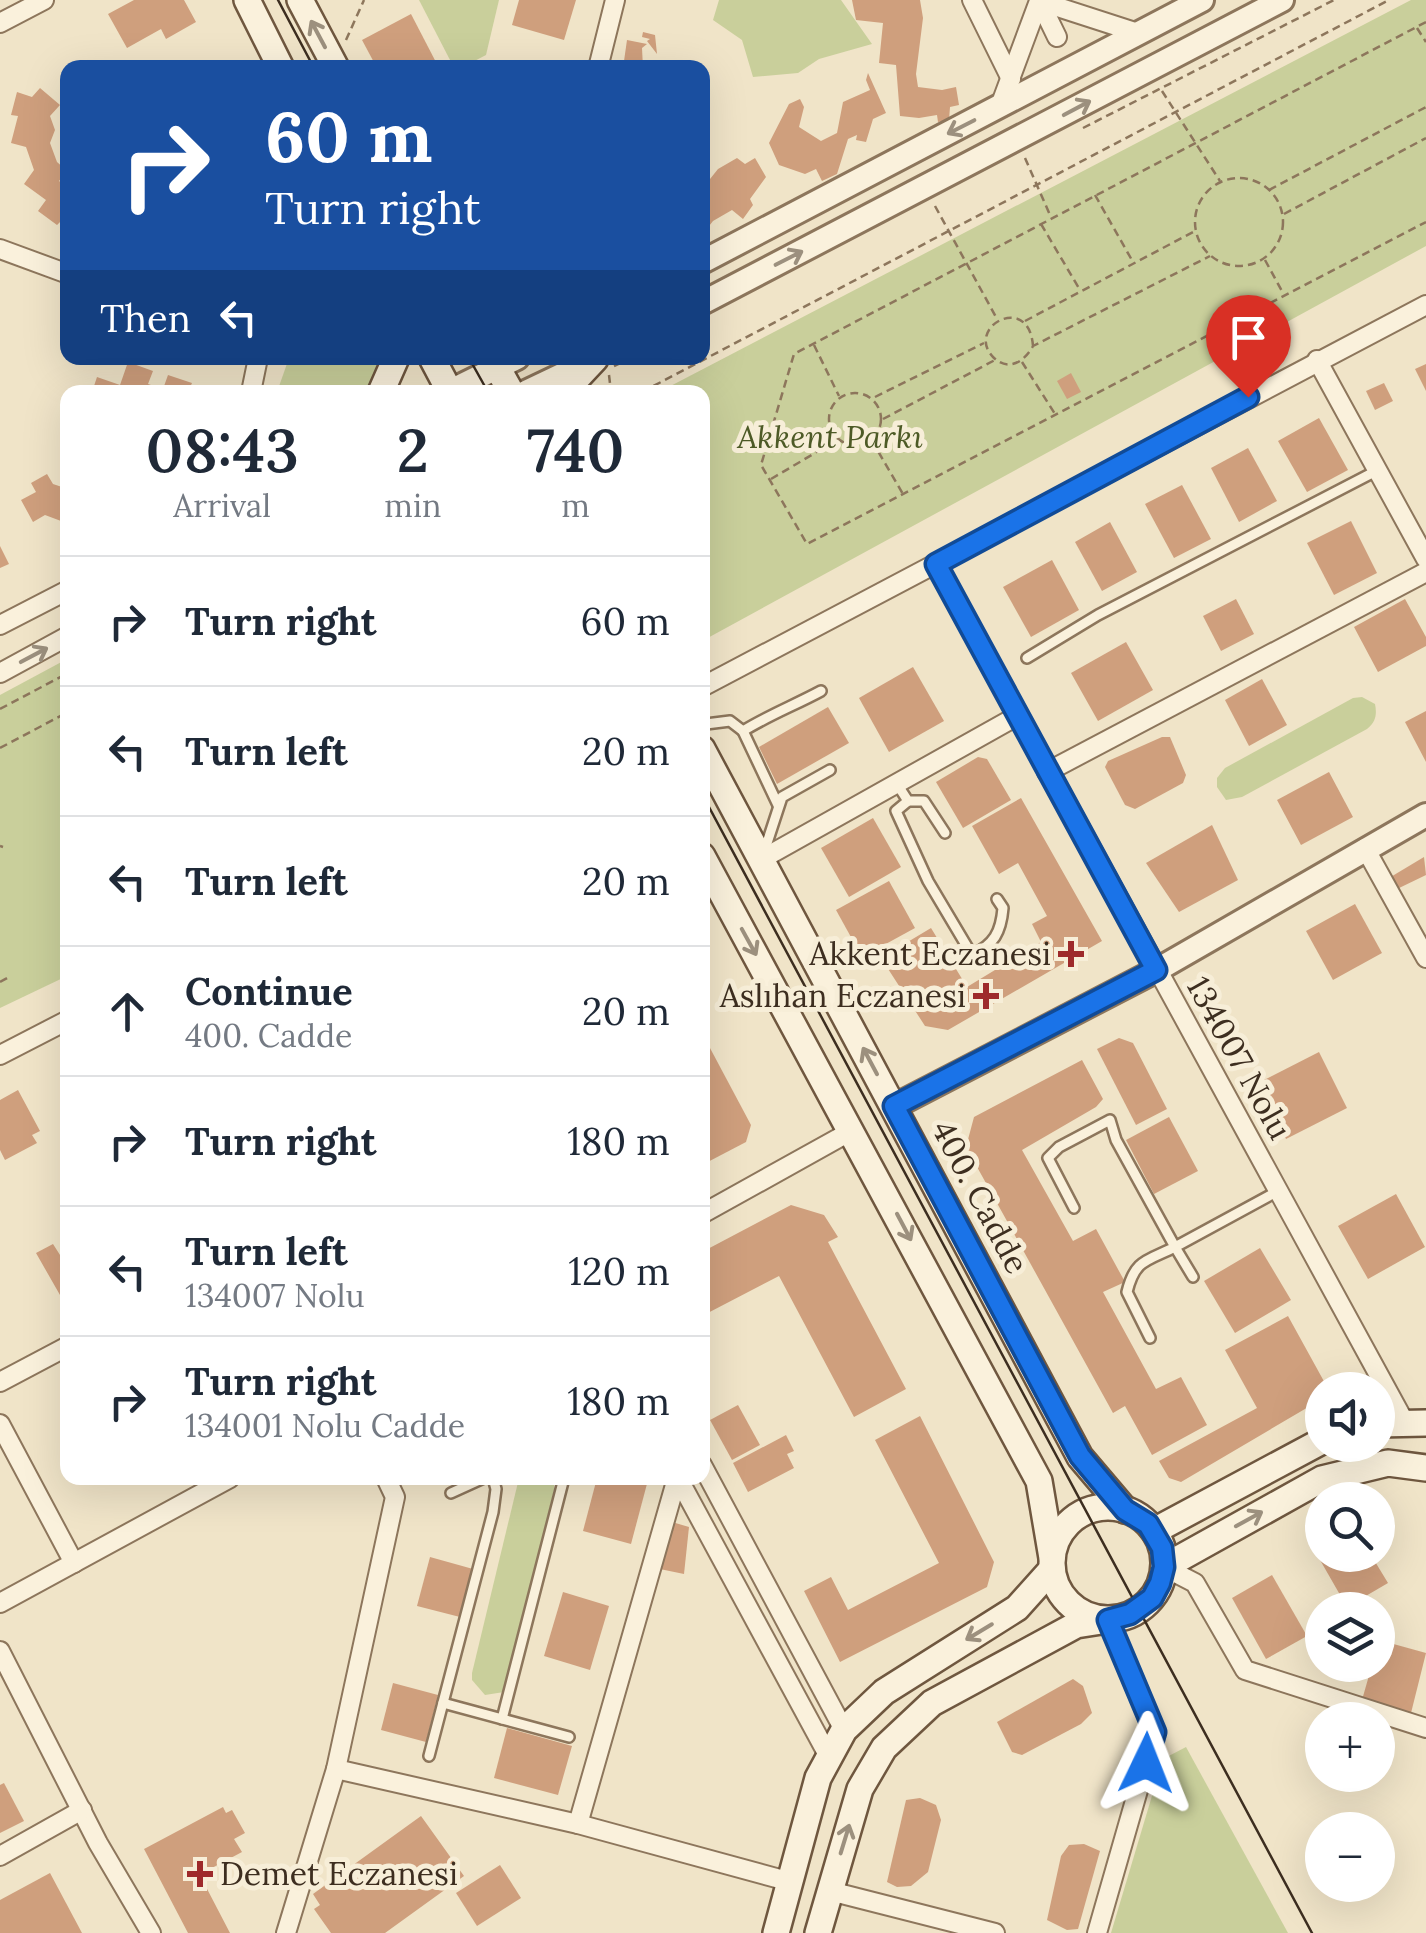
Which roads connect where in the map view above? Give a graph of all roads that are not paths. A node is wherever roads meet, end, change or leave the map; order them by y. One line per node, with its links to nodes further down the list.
1 (44, 0): 9 (street)
2 (246, 0): 12 (main road)
3 (300, 0): 13 (main road, one-way to 3)
4 (615, 0): 14 (street)
5 (972, 0): 15 (street)
6 (1039, 0): 10 (street); 11 (street); 15 (street)
7 (1202, 0): 10 (street)
8 (1282, 0): 20 (street, one-way to 8)
9 (0, 23)
10 (1138, 33): 16 (street)
11 (1057, 36)
12 (277, 60)
13 (332, 60)
14 (600, 60)
15 (1010, 79): 16 (street)
16 (1000, 106): 18 (street, one-way to 18)
17 (0, 249): 19 (street)
18 (710, 258)
19 (60, 271)
20 (710, 299)
21 (1426, 305): 22 (street)
22 (1317, 360): 29 (street); 31 (street)
23 (495, 365): 26 (street)
24 (582, 365): 27 (street)
25 (589, 365): 28 (main road)
26 (461, 385)
27 (540, 385)
28 (571, 385)
29 (1378, 470): 30 (street); 36 (lane)
30 (1426, 559)
31 (936, 564): 38 (street); 40 (street, 134007 Nolu)
32 (1426, 572): 45 (street)
33 (60, 594): 34 (street)
34 (0, 625)
35 (60, 640): 37 (street, one-way to 35)
36 (1027, 658)
37 (0, 672)
38 (710, 683)
39 (821, 691): 42 (lane)
40 (1017, 716): 45 (street, 134007 Nolu); 46 (street)
41 (710, 724): 42 (lane)
42 (743, 731): 48 (lane)
43 (710, 763): 52 (main road, 400. Cadde)
44 (830, 770): 48 (lane)
45 (1047, 772): 56 (street, 134007 Nolu)
46 (896, 782): 47 (lane); 52 (street)
47 (908, 801): 50 (lane); 54 (lane)
48 (778, 805): 52 (lane)
49 (1426, 816): 51 (street)
50 (945, 833)
51 (1365, 848): 55 (street); 56 (street)
52 (762, 859): 59 (main road, 400. Cadde, one-way to 52)
53 (710, 871): 60 (main road, one-way to 60)
54 (997, 899)
55 (1426, 958)
56 (1156, 970): 59 (street); 61 (street, 134007 Nolu)
57 (60, 1024): 58 (street)
58 (0, 1056)
59 (894, 1106): 82 (main road, 400. Cadde)
60 (853, 1130): 63 (street); 85 (main road, one-way to 85)
61 (1278, 1191): 64 (lane); 69 (street, 134007 Nolu)
62 (1074, 1208): 64 (lane)
63 (710, 1210)
64 (1176, 1247): 65 (lane); 66 (lane)
65 (1193, 1277)
66 (1150, 1338)
67 (60, 1350): 68 (street)
68 (0, 1382)
69 (1415, 1422)
70 (0, 1424): 84 (street)
71 (1305, 1451): 83 (main road)
72 (1426, 1468): 86 (main road, one-way to 72)
73 (710, 1481): 93 (street)
74 (217, 1485): 84 (street)
75 (390, 1485): 97 (street)
76 (469, 1485): 81 (lane)
77 (495, 1485): 90 (lane)
78 (562, 1485): 91 (lane)
79 (676, 1485): 99 (street)
80 (682, 1485): 95 (street)
81 (452, 1493)
82 (1125, 1510): 83 (main road); 85 (main road)
83 (1154, 1531): 86 (main road)
84 (74, 1563): 87 (street)
85 (1052, 1564): 88 (main road); 93 (main road, one-way to 93)
86 (1164, 1567): 88 (main road); 92 (street)
87 (0, 1603)
88 (1108, 1620): 102 (main road, one-way to 88); 108 (street)
89 (0, 1651): 98 (street)
90 (443, 1703): 91 (lane); 96 (lane)
91 (502, 1719): 94 (lane)
92 (1426, 1728)
93 (844, 1730): 95 (main road)
94 (569, 1737)
95 (828, 1755): 101 (main road)
96 (429, 1756)
97 (336, 1769): 99 (street); 104 (street)
98 (82, 1810): 100 (street); 103 (street)
99 (578, 1824): 101 (street)
100 (0, 1856)
101 (791, 1882): 105 (main road)
102 (830, 1890): 106 (main road); 107 (street)
103 (151, 1933)
104 (286, 1933)
105 (776, 1933)
106 (818, 1933)
107 (995, 1933)
108 (1097, 1933)

